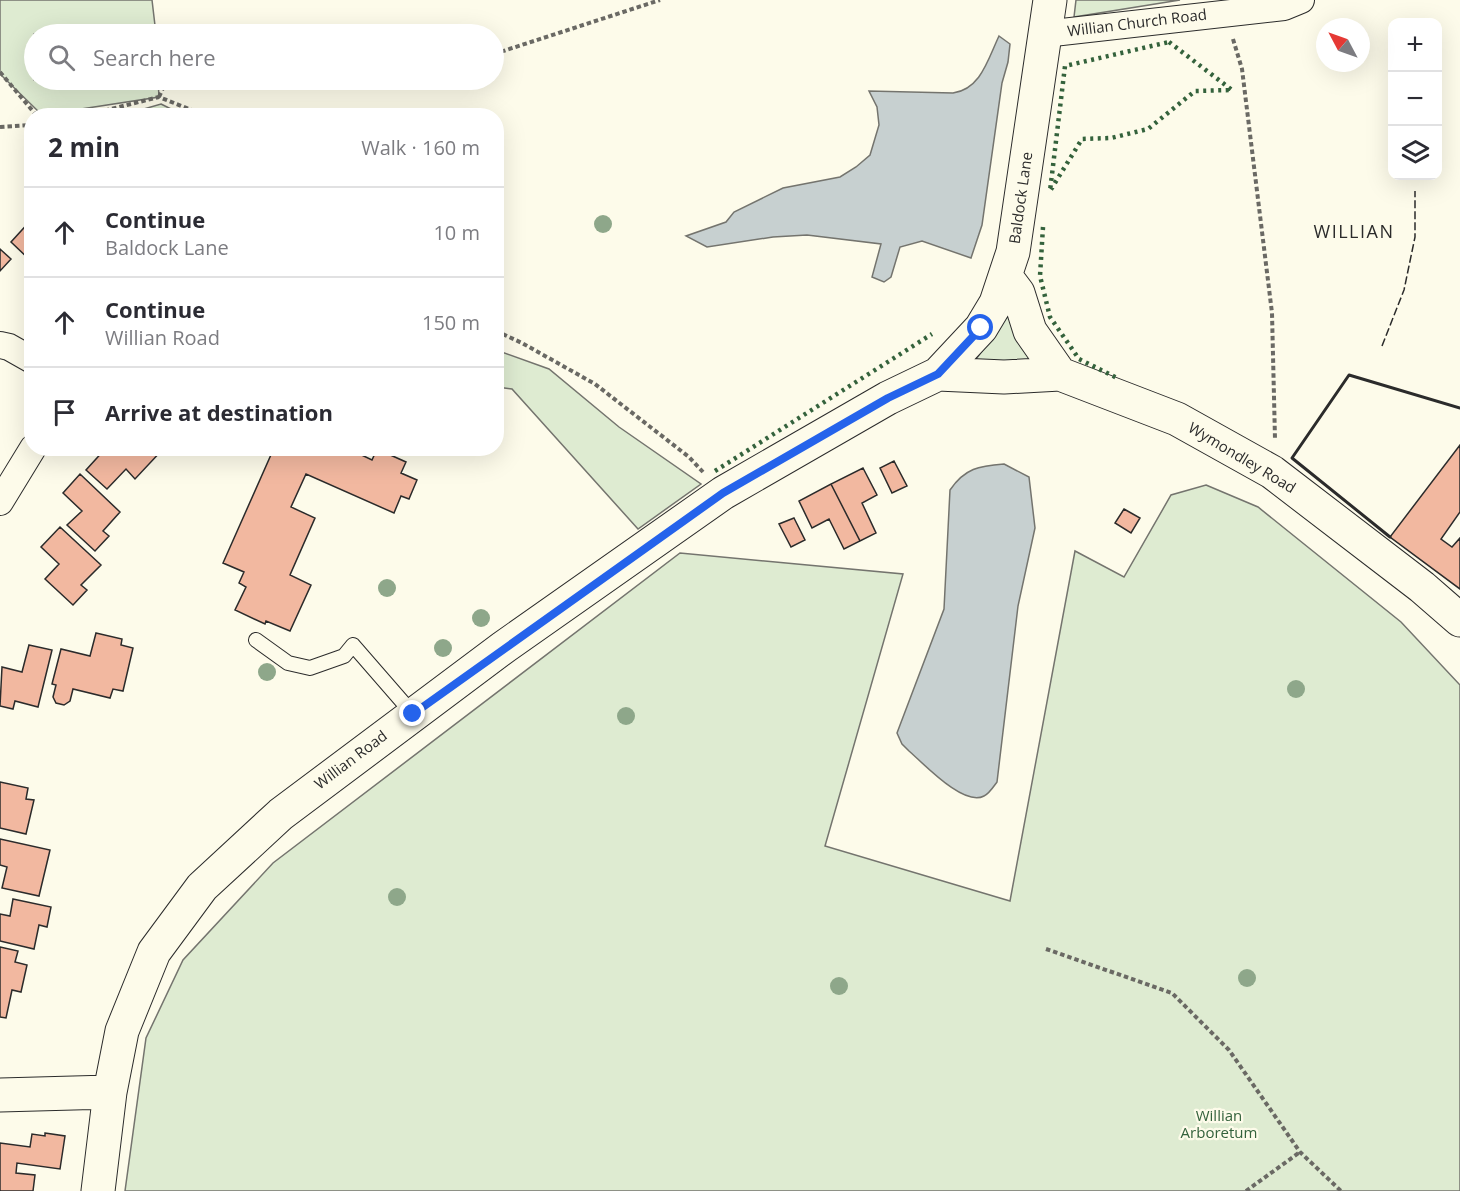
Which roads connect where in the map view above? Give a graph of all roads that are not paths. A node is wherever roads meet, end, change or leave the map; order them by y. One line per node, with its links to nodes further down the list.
1 (1050, 0): 3 (street, Baldock Lane)
2 (1301, 0): 3 (street, Willian Church Road)
3 (1044, 34): 4 (street, Baldock Lane)
4 (1006, 277): 7 (street, Baldock Lane); 8 (street)
5 (0, 345): 6 (street)
6 (24, 355)
7 (938, 374): 8 (street, Wymondley Road); 13 (street, Willian Road)
8 (1060, 374): 11 (street, Wymondley Road)
9 (28, 456): 10 (street)
10 (0, 502)
11 (1460, 620)
12 (256, 640): 13 (lane)
13 (413, 714): 14 (street, Willian Road)
14 (110, 1092): 15 (street); 16 (street, Willian Road)
15 (0, 1095)
16 (98, 1191)

